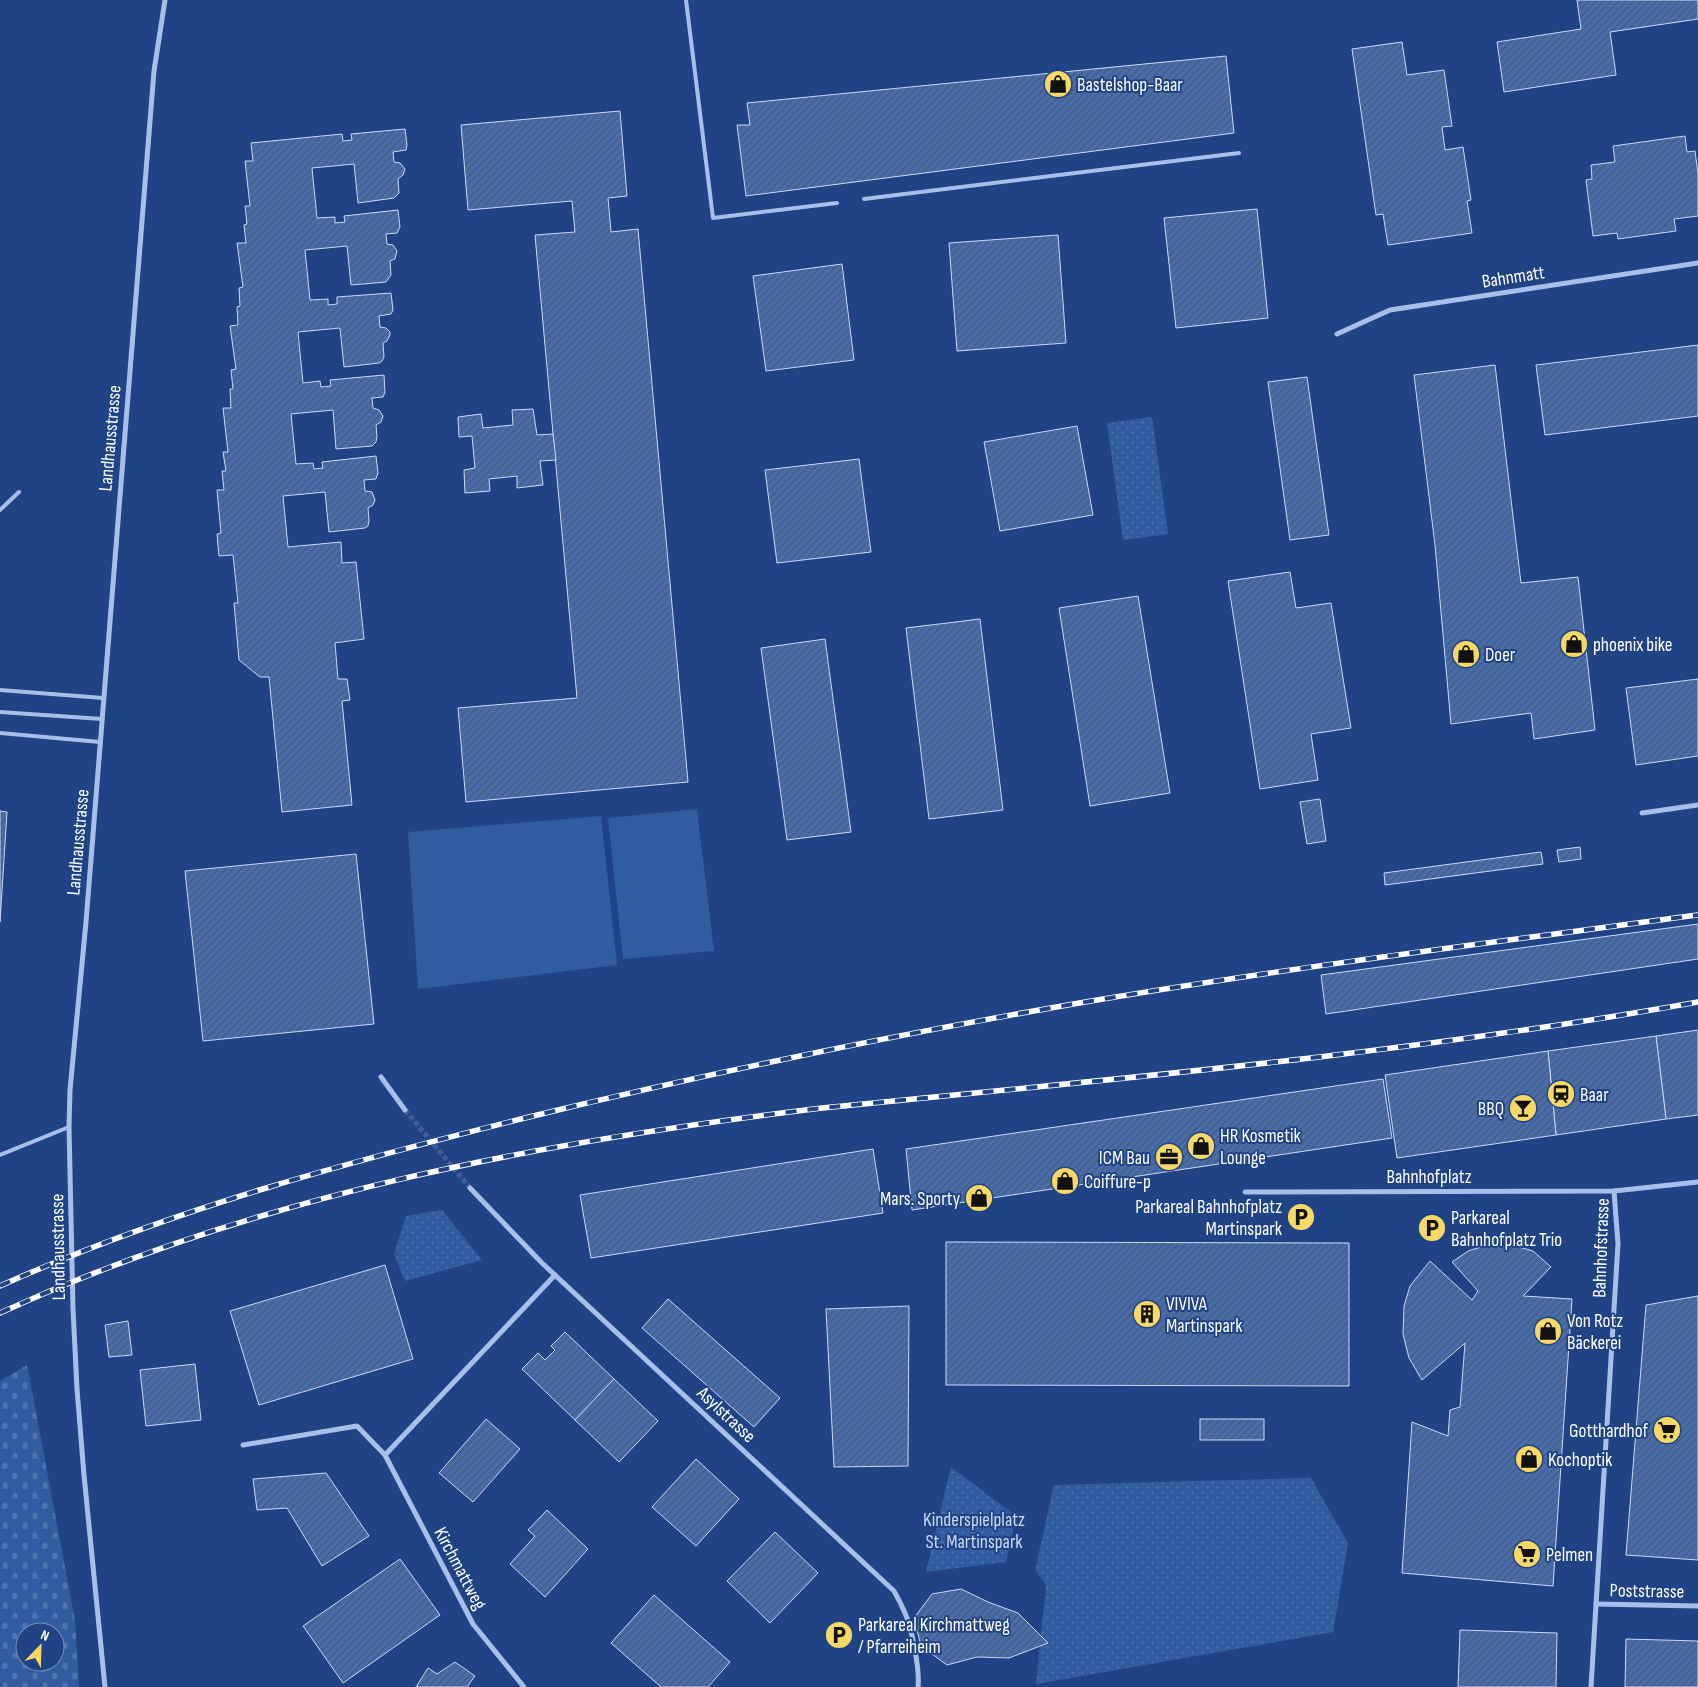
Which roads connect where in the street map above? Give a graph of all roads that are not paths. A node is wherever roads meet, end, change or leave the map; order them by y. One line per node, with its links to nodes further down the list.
1 (165, 0): 11 (street, Landhausstrasse)
2 (686, 0): 5 (lane)
3 (1238, 153): 4 (lane)
4 (864, 199)
5 (836, 203)
6 (1698, 263): 7 (street, Bahnmatt)
7 (1337, 334)
8 (19, 492): 9 (lane)
9 (0, 510)
10 (0, 690): 11 (lane)
11 (104, 698): 13 (street, Landhausstrasse)
12 (0, 712): 13 (lane)
13 (102, 719): 15 (street, Landhausstrasse)
14 (0, 733): 15 (lane)
15 (100, 742): 20 (street, Landhausstrasse)
16 (1698, 805): 17 (street)
17 (1642, 813)
18 (381, 1077): 19 (street)
19 (405, 1110)
20 (69, 1127): 21 (lane); 31 (street, Landhausstrasse)
21 (0, 1155)
22 (1698, 1182): 24 (street, Bahnhofstrasse)
23 (470, 1188): 26 (street, Asylstrasse)
24 (1614, 1190): 25 (street, Bahnhofplatz); 29 (street, Bahnhofstrasse)
25 (1245, 1192)
26 (555, 1275): 28 (street); 33 (street, Asylstrasse)
27 (243, 1444): 28 (street, Kirchmattweg)
28 (385, 1455): 32 (street, Kirchmattweg)
29 (1596, 1604): 30 (street, Poststrasse); 34 (street, Bahnhofstrasse)
30 (1698, 1606)
31 (105, 1687)
32 (524, 1687)
33 (918, 1687)
34 (1591, 1687)

